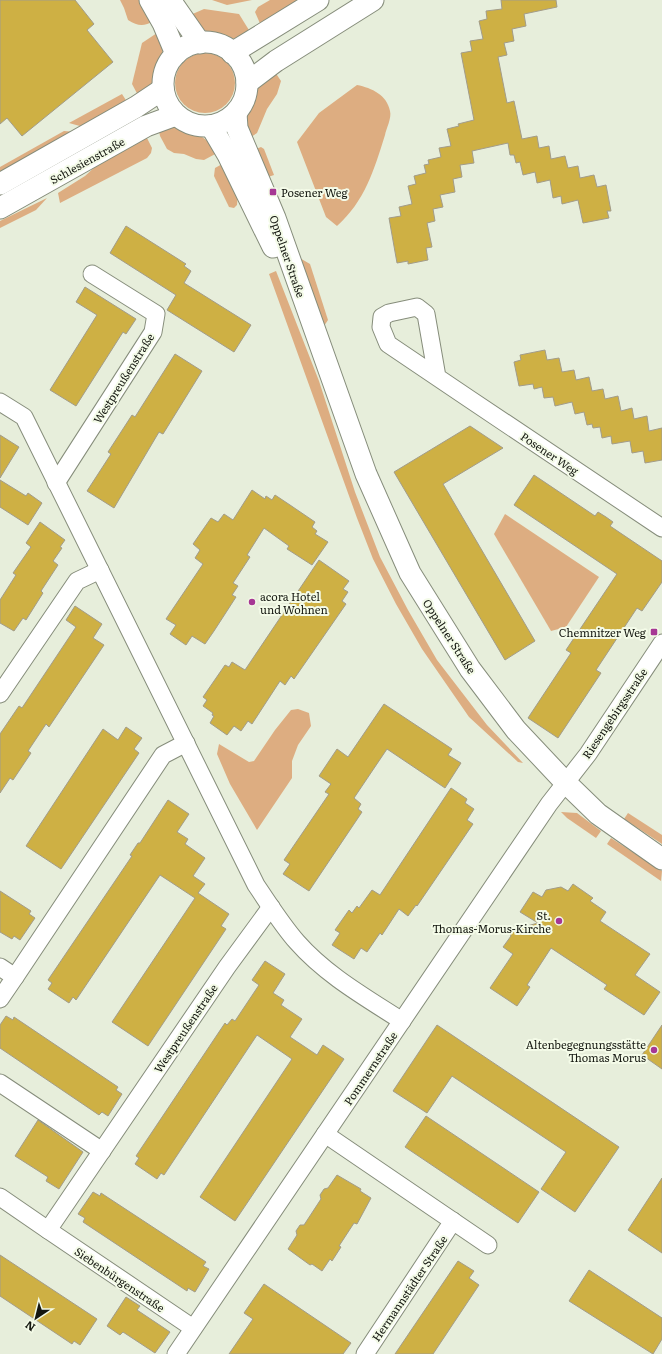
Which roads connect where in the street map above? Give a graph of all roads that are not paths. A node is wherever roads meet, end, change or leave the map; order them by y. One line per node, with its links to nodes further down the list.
1 (150, 0): 7 (street)
2 (170, 0): 5 (street)
3 (318, 0): 6 (street)
4 (373, 0): 8 (street)
5 (200, 43): 6 (street); 7 (street)
6 (232, 53): 8 (street)
7 (176, 54): 9 (street)
8 (247, 83): 10 (street)
9 (163, 89): 11 (street); 13 (street, Schlesienstraße)
10 (236, 113): 12 (street); 16 (street, Oppelner Straße)
11 (176, 115): 12 (street); 14 (street, Schlesienstraße)
12 (211, 126): 16 (street, Oppelner Straße)
13 (0, 184)
14 (0, 208)
15 (92, 274): 19 (street, Westpreußenstraße)
16 (322, 355): 25 (street, Oppelner Straße)
17 (437, 377): 20 (street, Posener Weg)
18 (0, 402): 19 (street)
19 (56, 483): 21 (street)
20 (662, 528)
21 (100, 570): 23 (street); 24 (street)
22 (662, 644): 25 (street, Riesengebirgsstraße)
23 (0, 694)
24 (186, 743): 27 (street); 29 (street)
25 (565, 782): 26 (street, Oppelner Straße); 31 (street, Pommernstraße)
26 (662, 859)
27 (271, 907): 31 (street); 34 (street, Westpreußenstraße)
28 (0, 967): 29 (street)
29 (15, 977): 30 (street)
30 (0, 999)
31 (402, 1021): 33 (street, Pommernstraße)
32 (0, 1083): 34 (street)
33 (325, 1134): 36 (street); 39 (street, Pommernstraße)
34 (102, 1151): 37 (street)
35 (0, 1197): 37 (street, Siebenbürgenstraße)
36 (453, 1222): 38 (street); 41 (street, Hermannstädter Straße)
37 (48, 1230): 39 (street, Siebenbürgenstraße)
38 (488, 1245)
39 (193, 1328): 40 (street, Pommernstraße)
40 (176, 1354)
41 (365, 1354)

